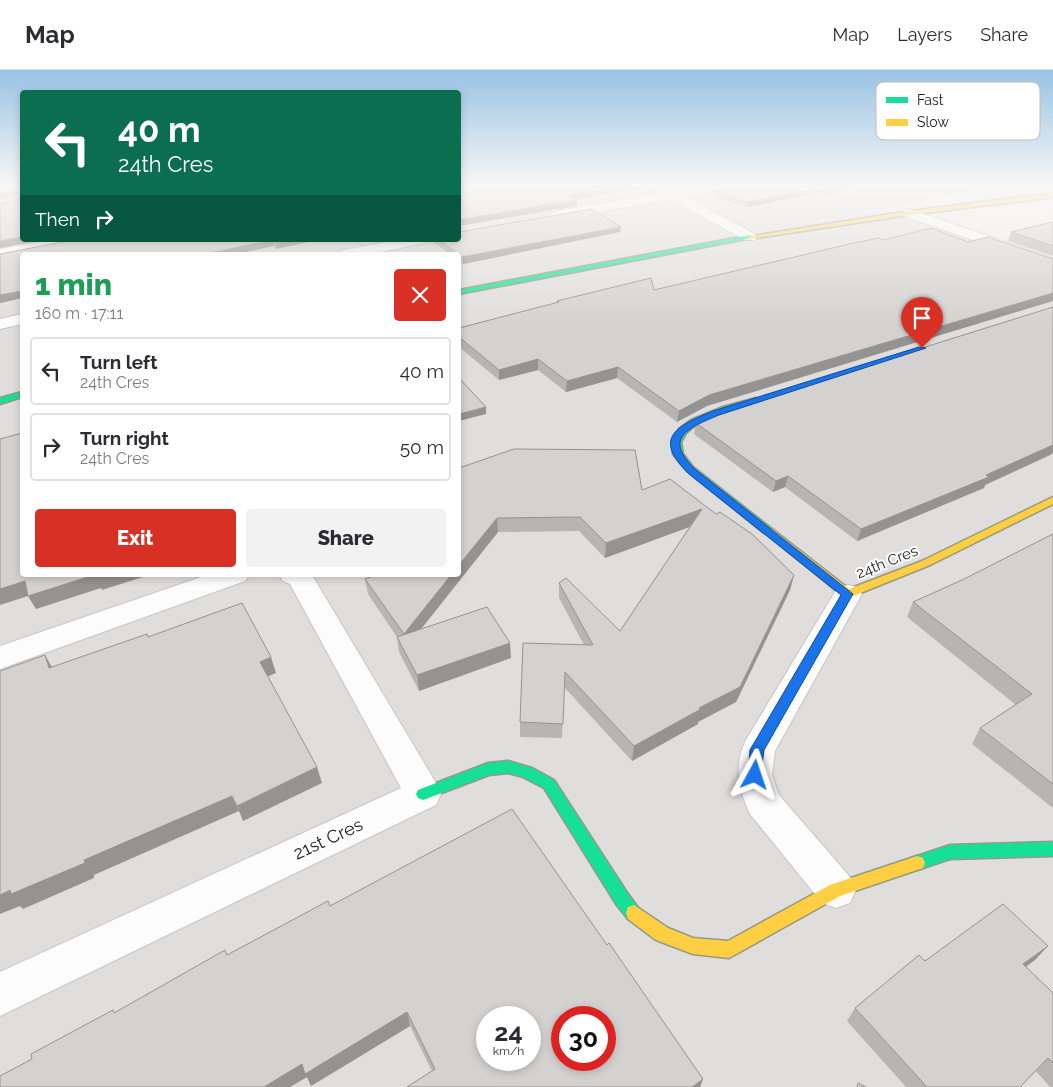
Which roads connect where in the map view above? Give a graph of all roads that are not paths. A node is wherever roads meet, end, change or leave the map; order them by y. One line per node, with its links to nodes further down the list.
1 (740, 231): 4 (street)
2 (787, 231): 4 (street)
3 (962, 231): 9 (street)
4 (750, 237): 10 (street)
5 (64, 242): 8 (street)
6 (409, 242): 7 (street)
7 (359, 252)
8 (0, 254)
9 (1053, 263)
10 (461, 292)
11 (20, 319): 12 (street)
12 (0, 324)
13 (20, 396): 15 (street)
14 (763, 398): 19 (street, 24th Cres)
15 (0, 401)
16 (1053, 500): 19 (street, 24th Cres)
17 (229, 577): 20 (street)
18 (298, 577): 21 (street)
19 (848, 594): 23 (street)
20 (0, 658)
21 (424, 794): 23 (street); 24 (street, 21st Cres)
22 (1053, 849): 23 (street)
23 (836, 890)
24 (0, 994)

